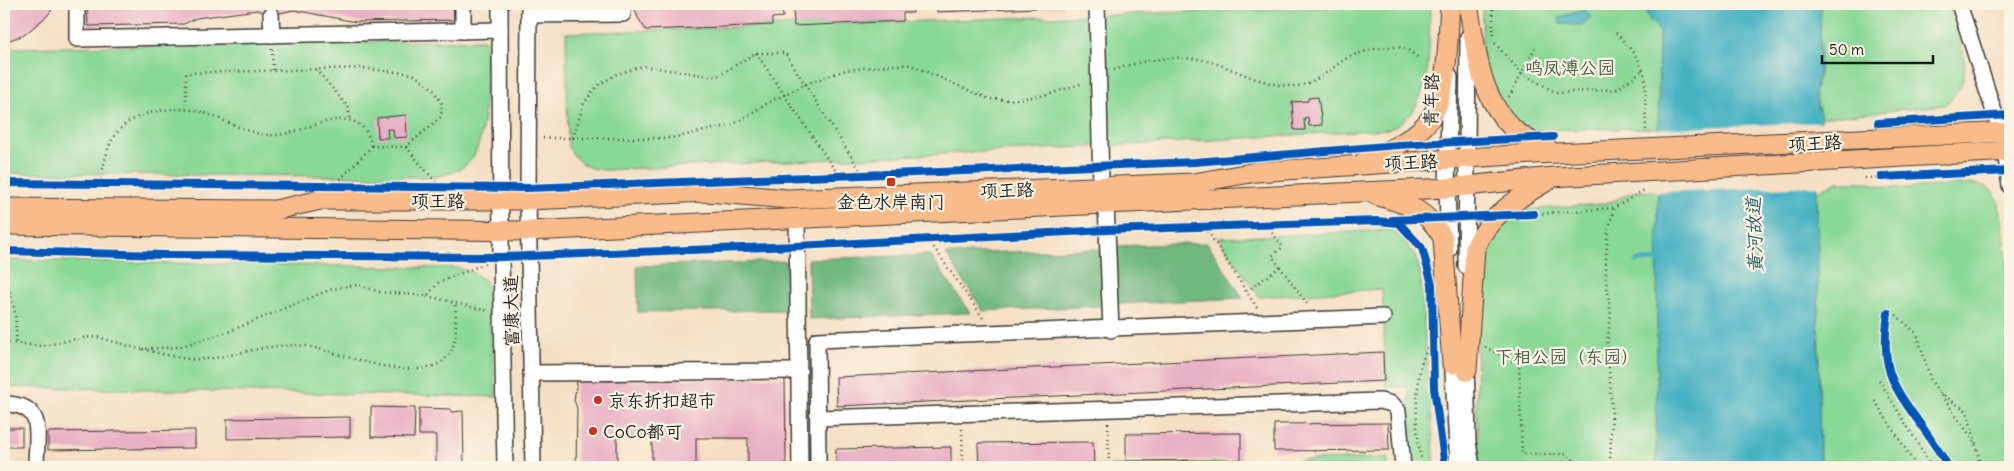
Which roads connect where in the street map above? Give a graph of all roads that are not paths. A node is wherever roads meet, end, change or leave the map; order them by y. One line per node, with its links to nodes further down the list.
1 (77, 4): 12 (street)
2 (463, 4): 11 (street)
3 (500, 4): 10 (street, 富康大道)
4 (1097, 4): 24 (street)
5 (1459, 4): 15 (main road); 16 (street, 青年路); 17 (street, 青年路); 18 (main road)
6 (1959, 4): 13 (street)
7 (623, 9): 8 (street)
8 (529, 10): 26 (street, 富康大道)
9 (271, 16): 12 (street)
10 (500, 30): 11 (street); 25 (street, 富康大道)
11 (463, 31): 12 (street)
12 (272, 35)
13 (2006, 132): 15 (main road, 项王路)
14 (2007, 151): 19 (main road, 项王路); 21 (street)
15 (1555, 153): 16 (main road, 项王路)
16 (1468, 158): 17 (main road, 项王路); 20 (street, 青年路)
17 (1448, 160): 18 (main road, 项王路); 22 (street, 青年路)
18 (1355, 165): 24 (main road, 项王路)
19 (1553, 177): 20 (main road, 项王路); 36 (main road)
20 (1466, 186): 22 (main road, 项王路); 36 (street, 青年路)
21 (2010, 186)
22 (1447, 188): 23 (main road, 项王路); 36 (street, 青年路)
23 (1360, 190): 24 (main road, 项王路); 36 (main road)
24 (1104, 195): 26 (main road, 项王路); 28 (main road, 项王路); 33 (street)
25 (500, 200): 26 (main road, 项王路); 27 (main road, 项王路); 31 (street, 富康大道)
26 (528, 200): 30 (street, 富康大道)
27 (4, 208)
28 (797, 219): 30 (main road, 项王路); 35 (street)
29 (4, 225): 31 (main road, 项王路)
30 (529, 231): 31 (main road, 项王路); 38 (street, 富康大道)
31 (500, 232): 42 (street, 富康大道)
32 (1383, 317): 33 (street)
33 (1111, 330): 34 (street)
34 (817, 340): 35 (street); 40 (street)
35 (799, 341): 37 (street)
36 (1459, 367): 47 (street, 青年路); 48 (street, 青年路)
37 (799, 371): 38 (street); 44 (street)
38 (531, 373): 43 (street, 富康大道)
39 (4, 404): 41 (street)
40 (818, 418): 45 (street); 46 (street)
41 (36, 467)
42 (505, 467)
43 (533, 467)
44 (800, 467)
45 (818, 467)
46 (1403, 467)
47 (1458, 467)
48 (1472, 467)

